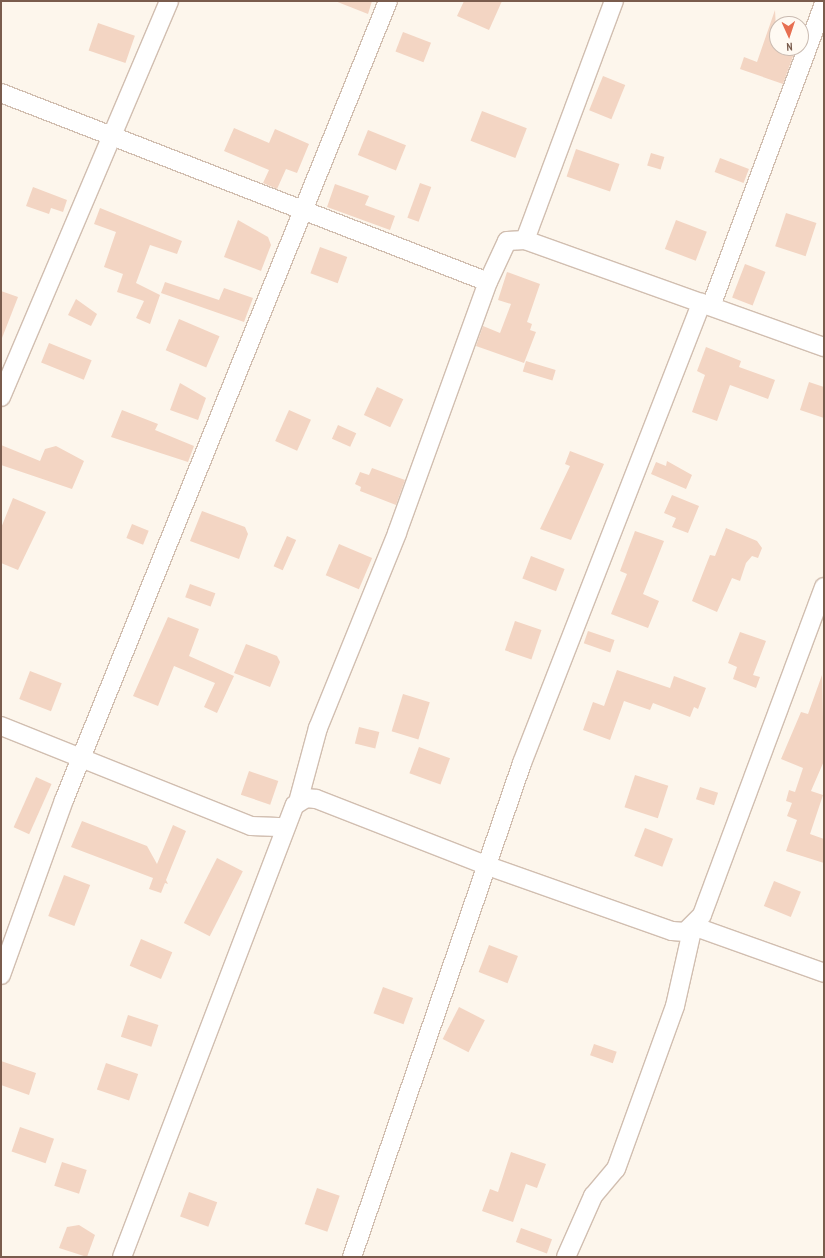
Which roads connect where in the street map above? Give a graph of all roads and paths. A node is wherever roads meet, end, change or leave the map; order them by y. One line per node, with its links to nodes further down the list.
1 (168, 1): 6 (street)
2 (388, 1): 7 (street)
3 (614, 1): 8 (street)
4 (824, 4): 10 (street)
5 (1, 93): 6 (street)
6 (113, 136): 7 (street); 12 (street)
7 (304, 211): 9 (street); 15 (street)
8 (526, 240): 9 (street); 10 (street)
9 (488, 282): 16 (street)
10 (706, 305): 11 (street); 18 (street)
11 (824, 347)
12 (1, 397)
13 (824, 588): 19 (street)
14 (1, 726): 15 (street)
15 (81, 757): 17 (street); 21 (street)
16 (298, 802): 17 (street); 18 (street)
17 (284, 827): 22 (street)
18 (488, 866): 19 (street); 23 (street)
19 (692, 926): 20 (street); 24 (street)
20 (824, 973)
21 (1, 975)
22 (122, 1257)
23 (352, 1257)
24 (566, 1257)

